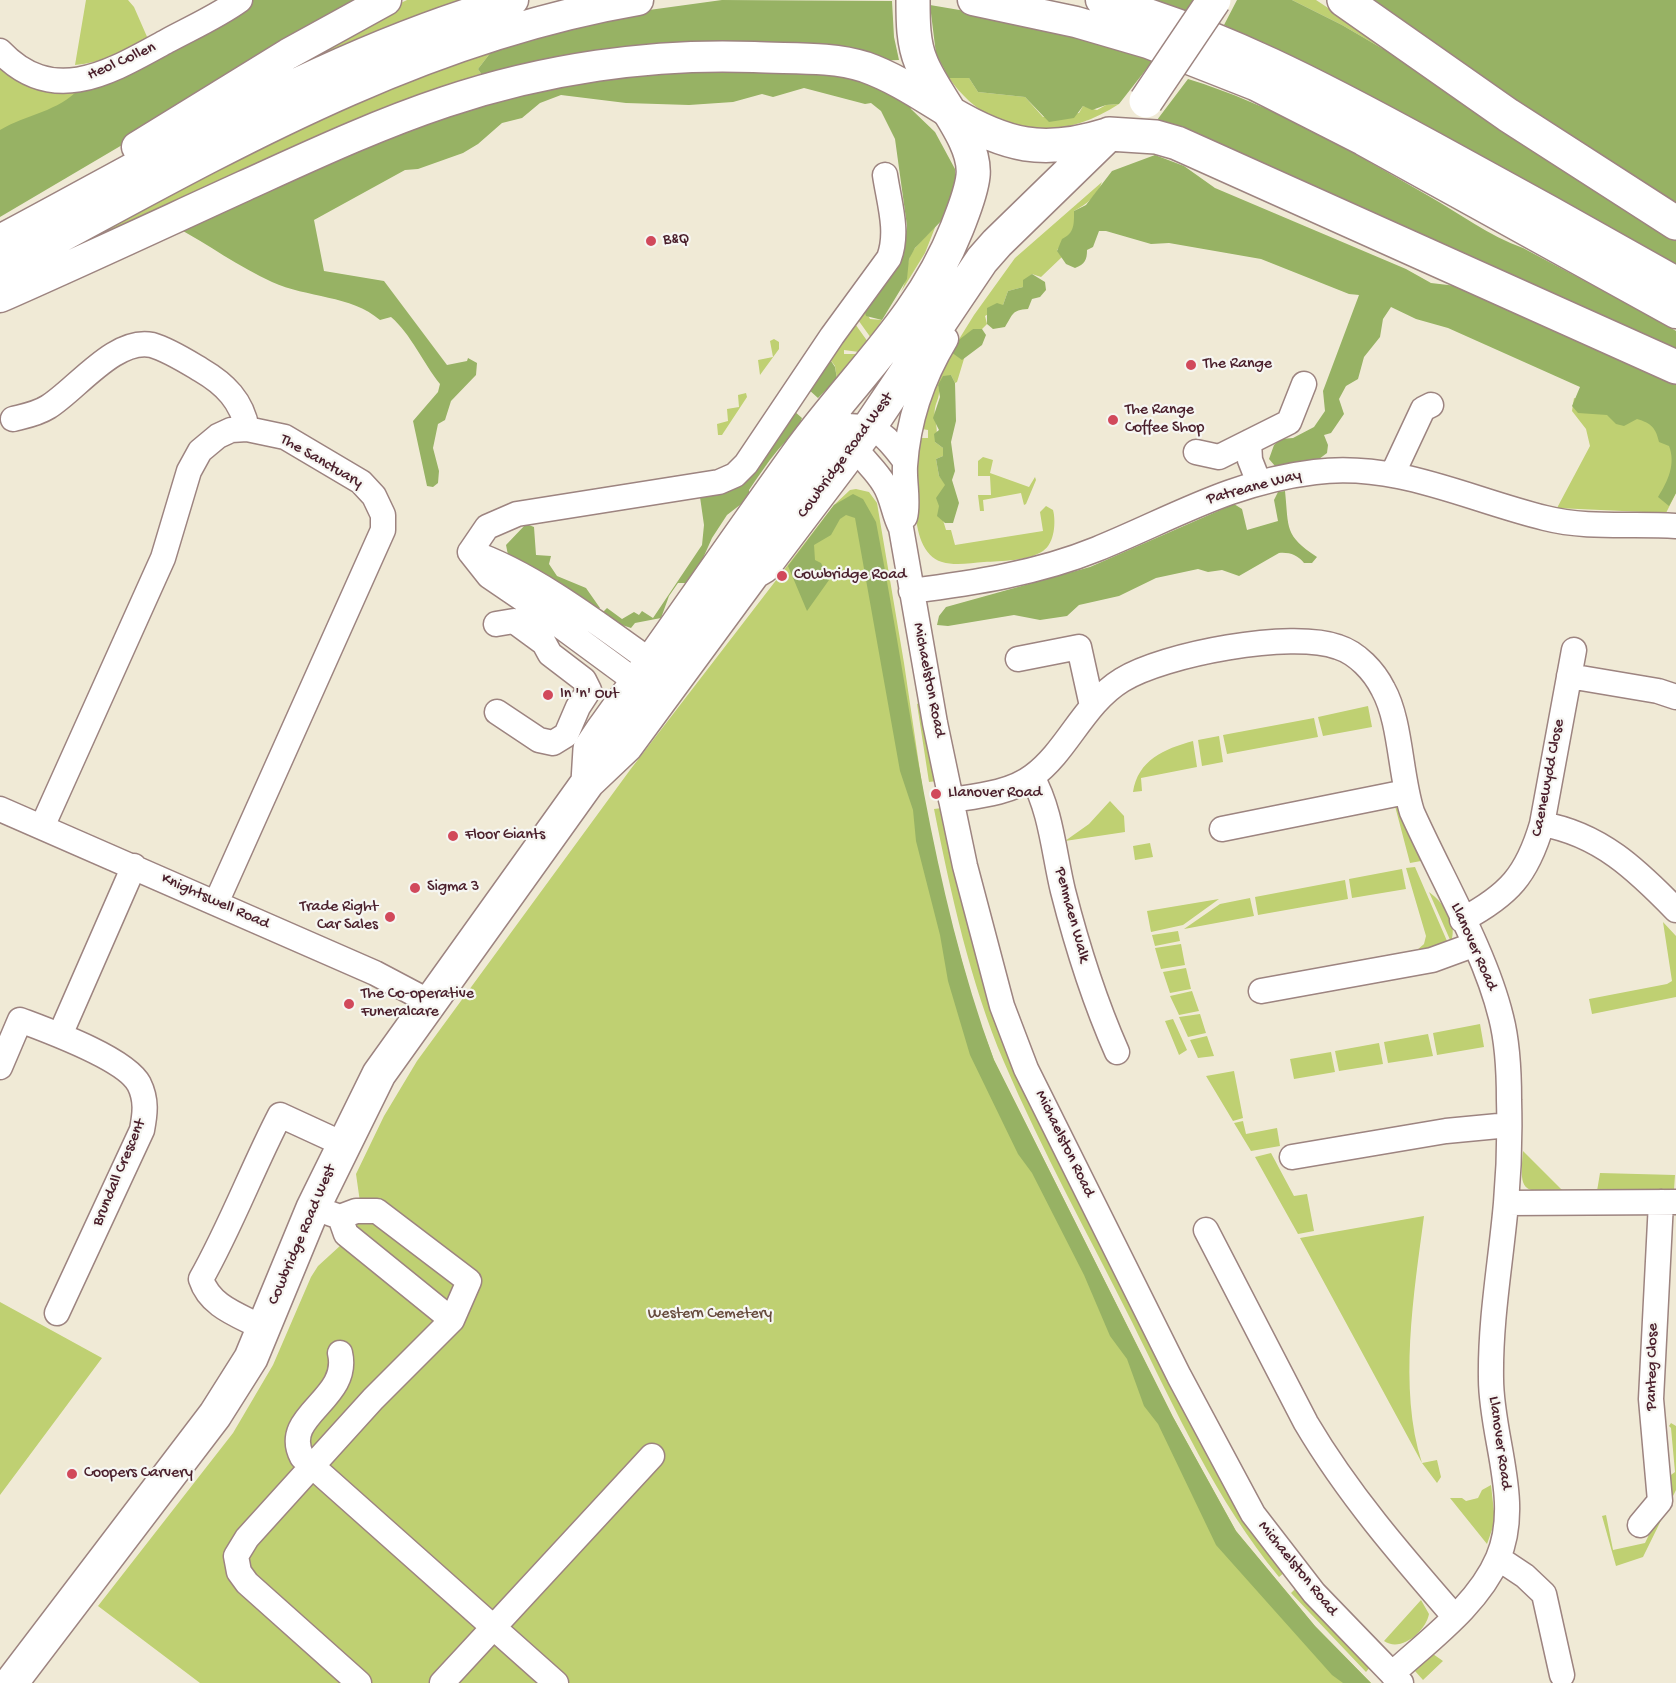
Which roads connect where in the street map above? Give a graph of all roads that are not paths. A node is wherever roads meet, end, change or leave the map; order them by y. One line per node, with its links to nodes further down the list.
1 (240, 0): 10 (street, Heol Collen)
2 (386, 0): 15 (main road)
3 (513, 0): 16 (main road)
4 (638, 0): 17 (main road)
5 (913, 0): 11 (highway, Cowbridge Road West)
6 (973, 0): 21 (main road)
7 (1101, 0): 18 (main road)
8 (1214, 0): 12 (highway, Cowbridge Road West, bridge)
9 (1344, 0): 14 (highway)
10 (0, 51)
11 (950, 113): 12 (highway); 19 (main road); 26 (highway, Cowbridge Road West)
12 (1109, 134): 20 (highway, Cowbridge Road West); 22 (highway)
13 (885, 175): 40 (street)
14 (1676, 223)
15 (0, 233)
16 (0, 240)
17 (0, 270)
18 (1676, 282)
19 (0, 297)
20 (955, 299): 26 (highway, Cowbridge Road West); 30 (street, Michaelston Road)
21 (1676, 313)
22 (1676, 367)
23 (1304, 384): 28 (street)
24 (1431, 405): 31 (street)
25 (13, 419): 27 (street)
26 (851, 428): 30 (street); 34 (street, Michaelston Road); 40 (highway, Cowbridge Road West); 40 (highway, Cowbridge Road West)
27 (247, 429): 49 (street, The Sanctuary); 52 (street, The Sanctuary)
28 (1249, 442): 29 (street); 32 (street)
29 (1196, 452)
30 (905, 461): 34 (street, Michaelston Road)
31 (1393, 473): 32 (street, Patreane Way); 33 (street, Patreane Way)
32 (1259, 483): 35 (street, Patreane Way)
33 (1676, 526)
34 (901, 528): 35 (street, Michaelston Road)
35 (912, 591): 46 (street, Michaelston Road)
36 (496, 624): 43 (street)
37 (1574, 650): 39 (street, Caenewydd Close)
38 (1018, 659): 42 (street)
39 (1569, 676): 41 (street); 48 (street, Caenewydd Close)
40 (655, 680): 57 (highway, Cowbridge Road West)
41 (1676, 697)
42 (1092, 706): 44 (street, Llanover Road); 45 (street, Llanover Road)
43 (497, 712)
44 (1032, 777): 46 (street, Llanover Road); 59 (street, Penmaen Walk)
45 (1406, 792): 50 (street); 54 (street, Llanover Road)
46 (951, 800): 79 (street, Michaelston Road)
47 (0, 808): 49 (street, Knightswell Road)
48 (1542, 824): 53 (street); 54 (street, Caenewydd Close)
49 (42, 827): 51 (street, Knightswell Road)
50 (1222, 829)
51 (134, 866): 52 (street, Knightswell Road); 58 (street)
52 (216, 903): 57 (street, Knightswell Road)
53 (1676, 910)
54 (1462, 920): 55 (street, Llanover Road)
55 (1473, 945): 56 (street); 61 (street, Llanover Road)
56 (1261, 992)
57 (428, 1001): 62 (highway, Cowbridge Road West)
58 (60, 1035): 60 (street, Brundall Crescent); 68 (street, Brundall Crescent)
59 (1117, 1052)
60 (0, 1067)
61 (1509, 1125): 63 (street); 65 (street, Llanover Road)
62 (343, 1143): 66 (highway, Cowbridge Road West); 70 (street)
63 (1292, 1157)
64 (1668, 1202): 65 (street, Panteg Close); 74 (street, Panteg Close)
65 (1506, 1203): 75 (street, Llanover Road)
66 (326, 1212): 69 (street); 69 (street); 70 (highway, Cowbridge Road West)
67 (1206, 1230): 76 (street)
68 (57, 1313)
69 (452, 1320): 73 (street)
70 (263, 1328): 80 (highway, Cowbridge Road West)
71 (340, 1353): 73 (street)
72 (652, 1456): 77 (street)
73 (312, 1467): 77 (street); 81 (street)
74 (1640, 1525)
75 (1498, 1558): 76 (street, Llanover Road); 78 (street)
76 (1454, 1616): 79 (street, Llanover Road)
77 (494, 1627): 82 (street); 83 (street)
78 (1562, 1675)
79 (1397, 1678)
80 (11, 1683)
81 (359, 1683)
82 (442, 1683)
83 (556, 1683)

